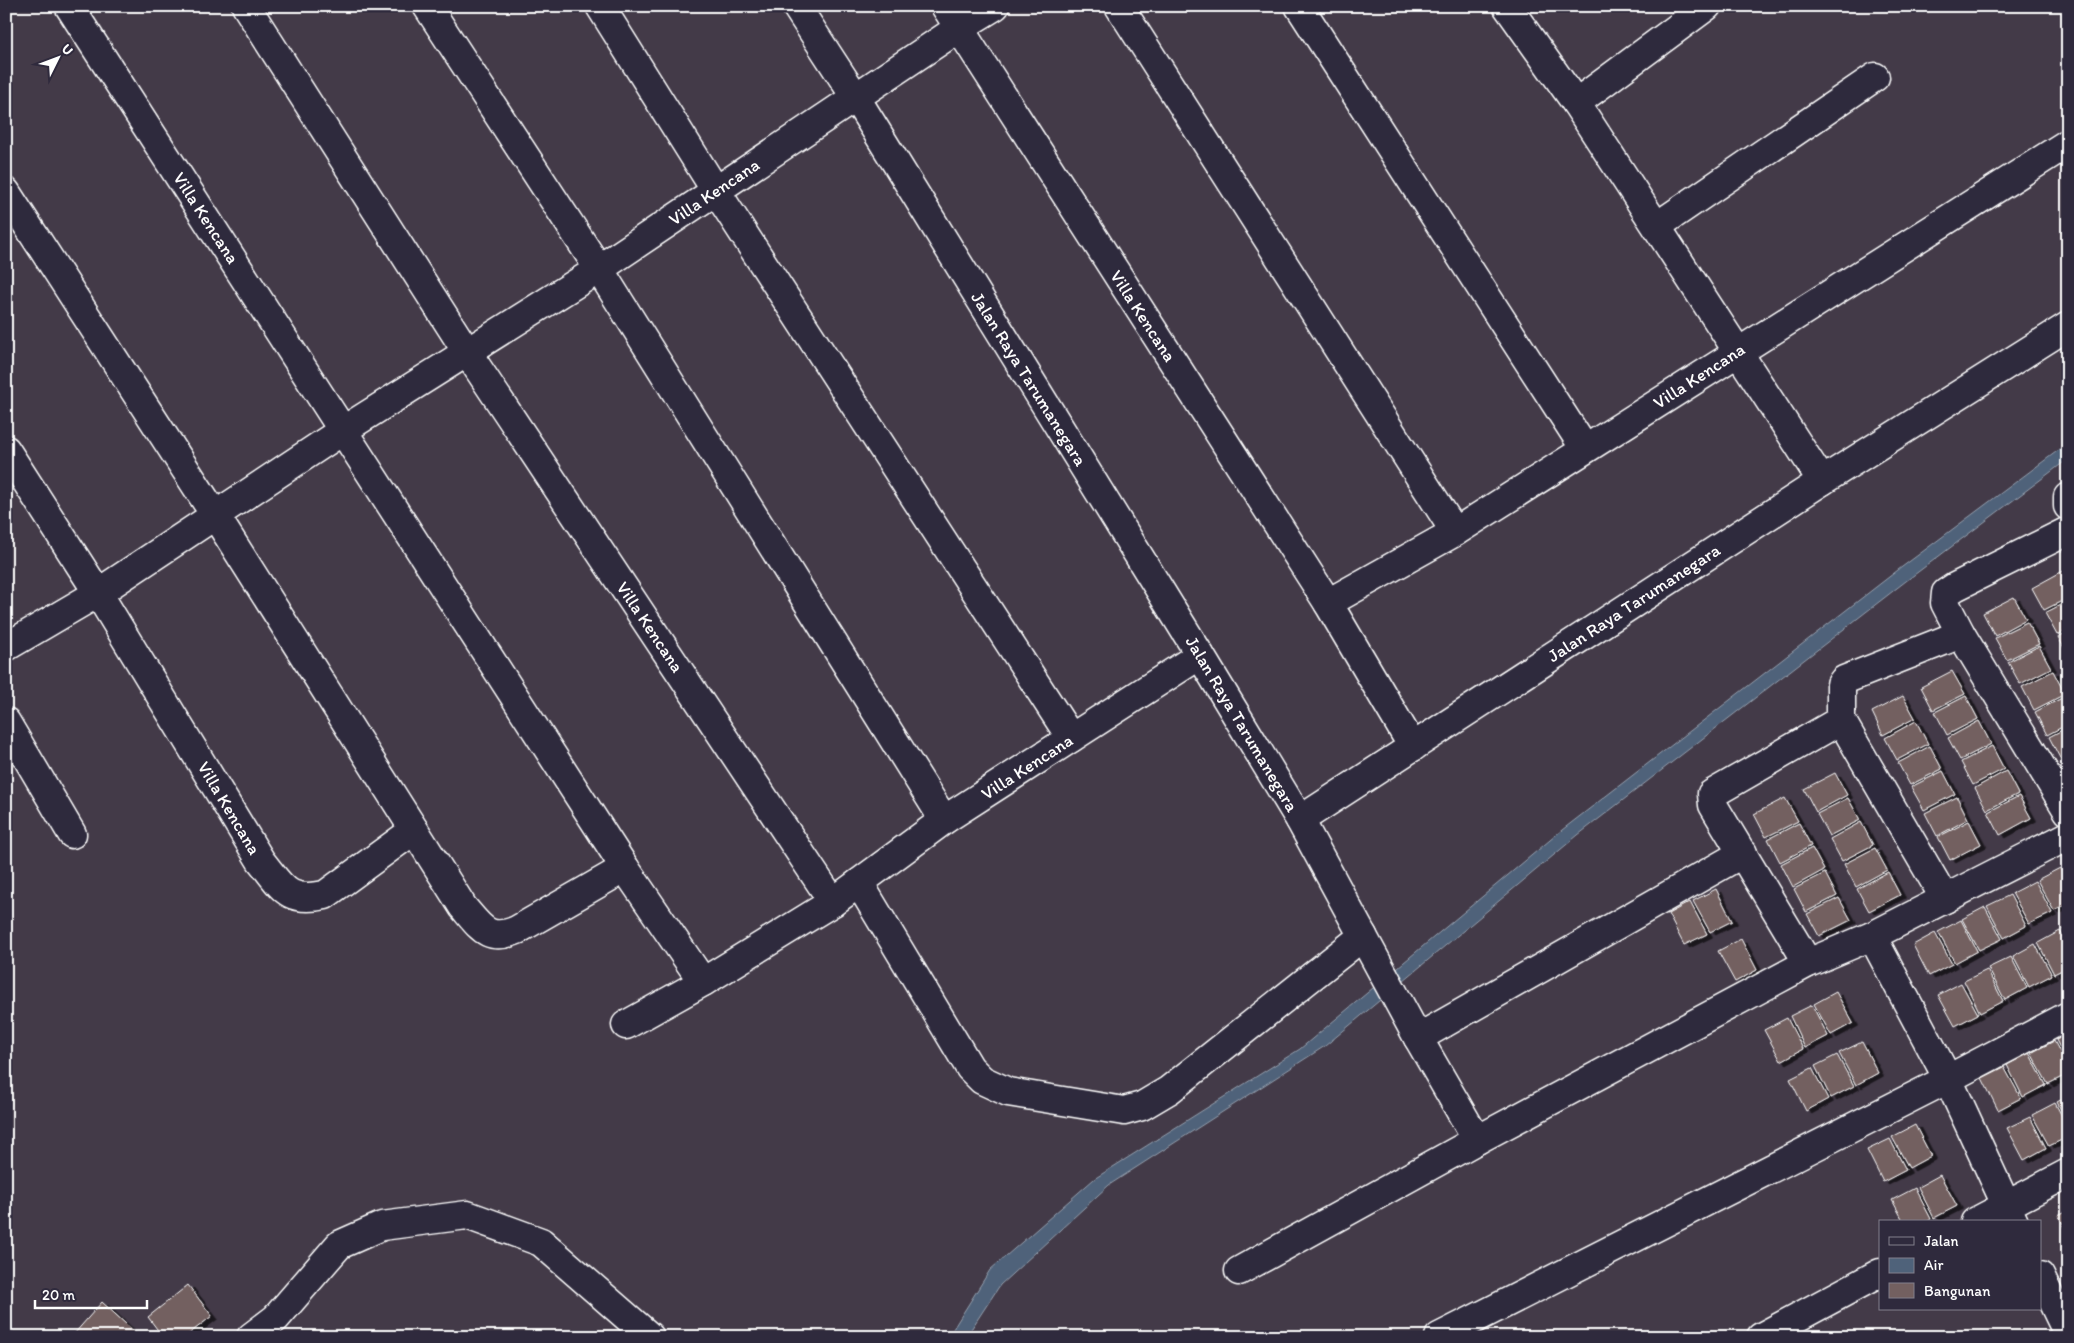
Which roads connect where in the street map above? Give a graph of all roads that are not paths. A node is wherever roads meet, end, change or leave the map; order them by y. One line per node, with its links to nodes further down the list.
1 (69, 6): 23 (street, Villa Kencana)
2 (246, 6): 22 (street, Villa Kencana)
3 (426, 6): 19 (street)
4 (600, 6): 16 (street)
5 (796, 6): 13 (street, Jalan Raya Tarumanegara)
6 (995, 6): 11 (street, Villa Kencana)
7 (1119, 6): 31 (street)
8 (1299, 6): 24 (street)
9 (1507, 6): 14 (street)
10 (1707, 6): 14 (street)
11 (952, 17): 13 (street, Villa Kencana); 33 (street, Villa Kencana)
12 (1875, 77): 18 (street)
13 (856, 98): 16 (street, Villa Kencana); 36 (street, Jalan Raya Tarumanegara)
14 (1576, 103): 18 (street)
15 (2068, 143): 21 (street, Villa Kencana)
16 (716, 191): 19 (street, Villa Kencana); 39 (street)
17 (6, 192): 29 (street)
18 (1657, 226): 21 (street)
19 (599, 269): 22 (street, Villa Kencana); 42 (street)
20 (2068, 326): 26 (street, Jalan Raya Tarumanegara)
21 (1738, 351): 24 (street, Villa Kencana); 26 (street)
22 (467, 352): 23 (street, Villa Kencana); 51 (street, Villa Kencana)
23 (342, 431): 29 (street, Villa Kencana); 48 (street, Villa Kencana)
24 (1585, 449): 31 (street, Villa Kencana)
25 (6, 450): 32 (street, Villa Kencana)
26 (1822, 481): 40 (street, Jalan Raya Tarumanegara)
27 (2068, 497): 28 (street)
28 (2068, 506)
29 (215, 515): 32 (street, Villa Kencana); 44 (street)
30 (2068, 531): 34 (street)
31 (1455, 532): 33 (street, Villa Kencana)
32 (98, 593): 35 (street, Villa Kencana); 44 (street, Villa Kencana)
33 (1328, 603): 40 (street, Villa Kencana)
34 (1961, 634): 37 (street); 41 (street)
35 (6, 647)
36 (1200, 655): 39 (street, Villa Kencana); 43 (street, Jalan Raya Tarumanegara)
37 (1841, 720): 47 (street); 50 (street)
38 (6, 722): 45 (street)
39 (1071, 738): 42 (street, Villa Kencana)
40 (1413, 747): 43 (street, Jalan Raya Tarumanegara)
41 (2068, 811)
42 (944, 820): 49 (street, Villa Kencana)
43 (1300, 820): 52 (street)
44 (414, 830): 48 (street)
45 (72, 834)
46 (2068, 836): 50 (street)
47 (1743, 853): 54 (street); 58 (street)
48 (625, 868): 55 (street, Villa Kencana)
49 (859, 883): 51 (street, Villa Kencana); 52 (street)
50 (1945, 899): 53 (street)
51 (833, 902): 55 (street, Villa Kencana)
52 (1363, 936): 58 (street)
53 (1872, 936): 54 (street); 59 (street)
54 (1808, 963): 60 (street)
55 (703, 982): 57 (street, Villa Kencana)
56 (2068, 1016): 59 (street)
57 (626, 1025)
58 (1418, 1038): 60 (street)
59 (1948, 1079): 62 (street); 70 (street)
60 (1477, 1140): 64 (street)
61 (2068, 1173): 62 (street)
62 (2010, 1214): 63 (street)
63 (1984, 1220)
64 (1239, 1271)
65 (1879, 1274): 71 (street)
66 (2042, 1280): 67 (street)
67 (2068, 1334)
68 (251, 1337): 69 (street)
69 (650, 1337)
70 (1438, 1337)
71 (1761, 1337)

